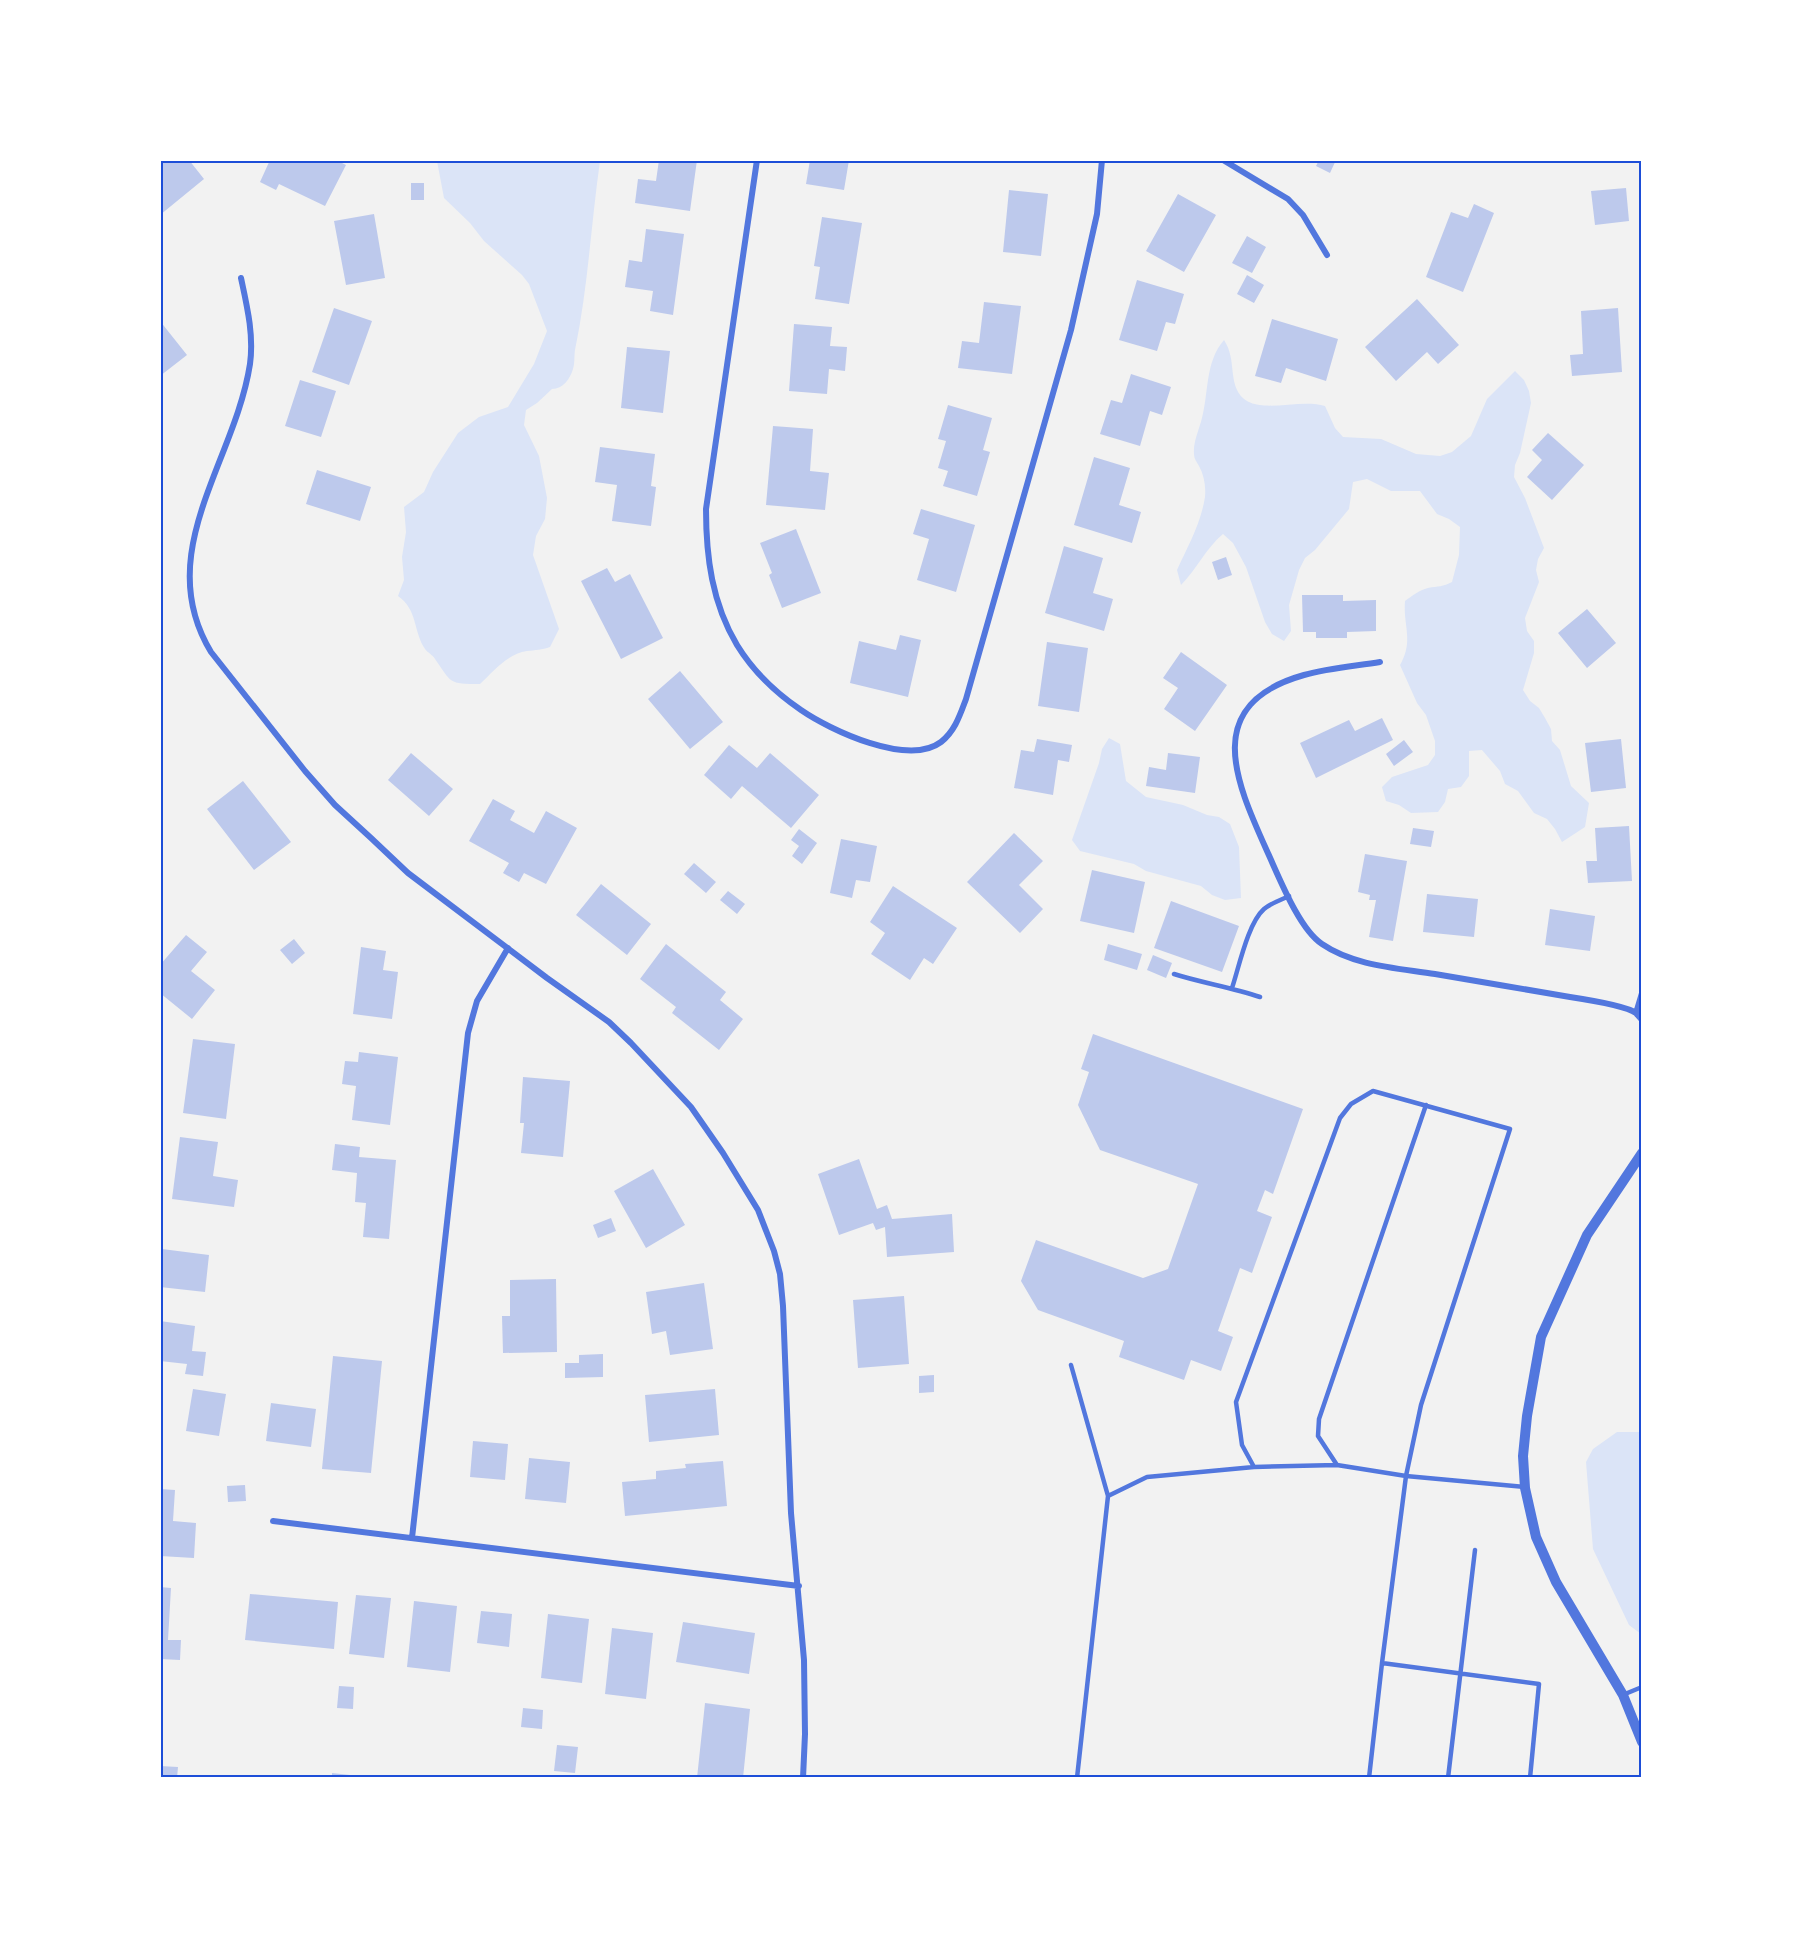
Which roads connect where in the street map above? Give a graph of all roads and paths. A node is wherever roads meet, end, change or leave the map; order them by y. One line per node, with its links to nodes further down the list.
1 (757, 160): 2 (street)
2 (1102, 160)
3 (1223, 160): 4 (street)
4 (1327, 255)
5 (241, 278): 8 (street)
6 (1380, 662): 7 (street)
7 (1289, 896): 10 (lane); 13 (street)
8 (508, 948): 24 (street); 26 (street)
9 (1174, 974): 10 (lane)
10 (1232, 988): 12 (lane)
11 (1641, 993): 13 (street)
12 (1260, 997)
13 (1636, 1013): 14 (street)
14 (1641, 1020)
15 (1426, 1105): 18 (lane); 19 (lane); 20 (lane)
16 (1641, 1153): 21 (street)
17 (1071, 1365): 22 (lane)
18 (1337, 1465): 19 (lane); 20 (lane)
19 (1254, 1467): 22 (lane)
20 (1406, 1476): 21 (lane); 27 (lane)
21 (1526, 1488): 30 (street)
22 (1108, 1496): 33 (lane)
23 (273, 1521): 24 (street)
24 (412, 1538): 26 (street)
25 (1475, 1550): 28 (lane)
26 (799, 1586): 32 (street)
27 (1382, 1663): 28 (lane); 34 (lane)
28 (1461, 1674): 35 (lane); 36 (lane)
29 (1641, 1687): 30 (lane)
30 (1623, 1695): 31 (street)
31 (1641, 1742)
32 (803, 1778)
33 (1077, 1778)
34 (1370, 1778)
35 (1448, 1778)
36 (1530, 1778)

